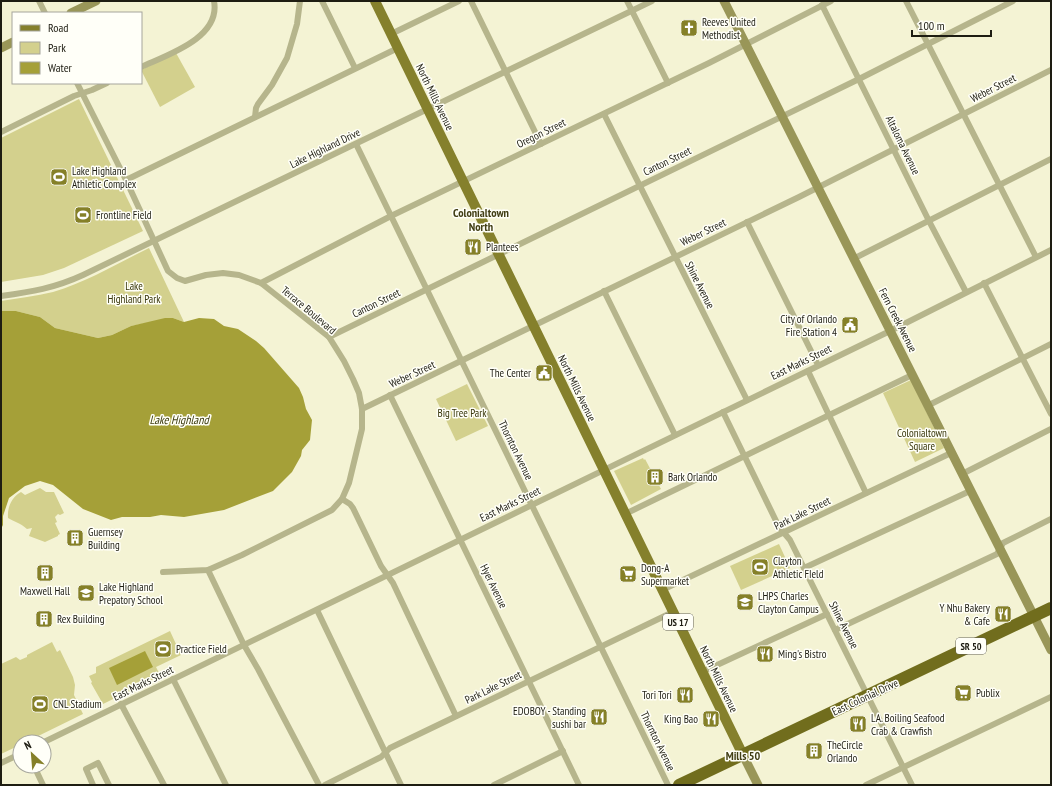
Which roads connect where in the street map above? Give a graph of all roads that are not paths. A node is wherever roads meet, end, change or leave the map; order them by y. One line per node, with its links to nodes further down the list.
1 (39, 1): 17 (street)
2 (96, 1): 18 (street)
3 (214, 1): 25 (street)
4 (300, 1): 38 (street)
5 (322, 1): 26 (street)
6 (375, 1): 19 (main road, North Mills Avenue / US 17)
7 (459, 1): 19 (street)
8 (471, 1): 28 (street)
9 (627, 1): 16 (street)
10 (652, 1): 16 (street, Lake Highland Drive)
11 (724, 1): 21 (street, Fern Creek Avenue)
12 (831, 1): 15 (street, Oregon Street)
13 (906, 1): 22 (street)
14 (1013, 1): 22 (street, Canton Street)
15 (822, 5): 21 (street, Oregon Street); 29 (street, Altaloma Avenue)
16 (632, 11): 28 (street, Lake Highland Drive); 30 (street)
17 (44, 12)
18 (73, 12)
19 (391, 34): 24 (main road, North Mills Avenue / US 17)
20 (12, 42): 23 (street)
21 (746, 44): 30 (street, Oregon Street); 37 (street, Fern Creek Avenue)
22 (928, 44): 29 (street, Canton Street); 36 (street)
23 (1, 48)
24 (398, 48): 26 (street); 34 (main road, North Mills Avenue / US 17)
25 (142, 67)
26 (355, 68): 38 (street)
27 (1051, 70): 36 (street, Weber Street)
28 (506, 72): 34 (street, Lake Highland Drive); 41 (street)
29 (859, 79): 37 (street, Canton Street); 42 (street, Altaloma Avenue)
30 (668, 82): 35 (street, Oregon Street)
31 (78, 84): 33 (street, Terrace Boulevard)
32 (104, 84): 33 (street)
33 (82, 93): 39 (street); 44 (street, Terrace Boulevard)
34 (428, 110): 40 (street, Lake Highland Drive); 45 (main road, North Mills Avenue / US 17)
35 (604, 114): 41 (street, Oregon Street); 46 (street, Shine Avenue)
36 (963, 114): 42 (street, Weber Street); 47 (street)
37 (782, 116): 46 (street, Canton Street); 48 (street, Fern Creek Avenue)
38 (255, 117): 44 (street)
39 (1, 132)
40 (356, 144): 49 (street, Thornton Avenue); 52 (street, Lake Highland Drive)
41 (541, 144): 45 (street, Oregon Street)
42 (894, 148): 48 (street, Weber Street); 50 (street, Altaloma Avenue)
43 (1051, 159): 47 (street)
44 (126, 180): 52 (street, Terrace Boulevard)
45 (464, 182): 49 (street, Oregon Street); 54 (main road, North Mills Avenue / US 17)
46 (640, 185): 54 (street, Canton Street); 55 (street, Shine Avenue)
47 (1000, 185): 50 (street); 56 (street)
48 (818, 188): 51 (street, Weber Street); 57 (street, Fern Creek Avenue)
49 (391, 216): 58 (street, Oregon Street); 60 (street, Thornton Avenue)
50 (929, 221): 57 (street); 62 (street, Altaloma Avenue)
51 (747, 222): 55 (street, Weber Street); 70 (street)
52 (155, 241): 58 (street, Terrace Boulevard); 63 (street, Lake Highland Drive)
53 (1051, 250): 56 (street)
54 (498, 254): 60 (street, Canton Street); 64 (main road, North Mills Avenue / US 17)
55 (675, 257): 61 (street, Weber Street); 74 (street, Shine Avenue)
56 (1036, 257): 59 (street, East Marks Street)
57 (853, 259): 65 (street, Fern Creek Avenue)
58 (260, 283): 66 (street, Terrace Boulevard)
59 (984, 283): 62 (street, East Marks Street); 68 (street)
60 (426, 289): 66 (street, Canton Street); 69 (street, Thornton Avenue)
61 (604, 291): 64 (street, Weber Street); 81 (street)
62 (966, 292): 65 (street, East Marks Street)
63 (1, 296)
64 (534, 325): 69 (street, Weber Street); 84 (main road, North Mills Avenue / US 17)
65 (890, 331): 70 (street, East Marks Street); 72 (street, Fern Creek Avenue)
66 (329, 337): 76 (street, Terrace Boulevard)
67 (1051, 344): 68 (street)
68 (1022, 358): 75 (street); 79 (street)
69 (462, 361): 73 (street, Weber Street); 89 (street, Thornton Avenue)
70 (818, 365): 71 (street, East Marks Street)
71 (808, 371): 74 (street, East Marks Street); 78 (street)
72 (912, 375): 75 (street, Fern Creek Avenue); 78 (street)
73 (390, 395): 76 (street, Weber Street); 93 (street, Hyer Avenue)
74 (747, 400): 77 (street, East Marks Street)
75 (927, 406): 82 (street, Fern Creek Avenue)
76 (362, 409): 88 (street, Terrace Boulevard)
77 (724, 412): 81 (street, East Marks Street); 83 (street, Shine Avenue)
78 (828, 414): 83 (street); 87 (street)
79 (1051, 414)
80 (1051, 429): 85 (street)
81 (675, 435): 84 (street, East Marks Street)
82 (951, 453): 85 (street, Fern Creek Avenue); 87 (street, Park Lake Street)
83 (746, 456): 90 (street); 92 (street, Shine Avenue)
84 (603, 470): 89 (street, East Marks Street); 90 (main road, North Mills Avenue / US 17)
85 (962, 474): 86 (street, Fern Creek Avenue)
86 (970, 491): 94 (street, Fern Creek Avenue); 95 (street)
87 (866, 493): 92 (street, Park Lake Street)
88 (342, 499): 96 (street, Terrace Boulevard); 98 (street)
89 (532, 505): 93 (street, East Marks Street); 107 (street, Thornton Avenue)
90 (625, 514): 99 (main road, North Mills Avenue / US 17)
91 (1051, 519): 94 (street)
92 (784, 533): 95 (street, Shine Avenue); 99 (street, Park Lake Street)
93 (460, 540): 98 (street, East Marks Street); 111 (street, Hyer Avenue)
94 (1000, 548): 104 (street, Fern Creek Avenue); 105 (street)
95 (804, 568): 103 (street, Shine Avenue)
96 (208, 570): 97 (street, Terrace Boulevard); 106 (street)
97 (163, 572)
98 (388, 575): 101 (street, East Marks Street); 115 (street)
99 (662, 590): 102 (main road, North Mills Avenue / US 17)
100 (1051, 608): 104 (highway, East Colonial Drive / SR 50)
101 (317, 610): 106 (street, East Marks Street); 118 (street)
102 (673, 612): 107 (street, Park Lake Street); 109 (main road, North Mills Avenue / US 17)
103 (827, 614): 105 (street, Shine Avenue); 109 (street)
104 (1034, 616): 108 (street, Fern Creek Avenue); 112 (highway, East Colonial Drive / SR 50)
105 (835, 630): 112 (street, Shine Avenue)
106 (244, 645): 110 (street, East Marks Street); 129 (street)
107 (601, 646): 111 (street, Park Lake Street); 134 (street, Thornton Avenue)
108 (1051, 650)
109 (702, 672): 119 (main road, North Mills Avenue / US 17)
110 (173, 679): 114 (street, East Marks Street); 128 (street)
111 (529, 681): 115 (street, Park Lake Street); 117 (street, Hyer Avenue)
112 (868, 695): 119 (highway, East Colonial Drive / SR 50); 122 (street, Shine Avenue)
113 (1051, 697): 122 (street)
114 (121, 704): 116 (street, East Marks Street); 127 (street)
115 (456, 716): 118 (street, Park Lake Street)
116 (52, 738)
117 (563, 751): 132 (street); 133 (street, Hyer Avenue)
118 (386, 752): 130 (street, Park Lake Street); 131 (street)
119 (743, 755): 135 (highway, East Colonial Drive); 136 (street, North Mills Avenue)
120 (12, 758): 121 (street)
121 (1, 763)
122 (903, 767): 137 (street); 138 (street, Shine Avenue)
123 (38, 774): 124 (street)
124 (43, 785)
125 (93, 785): 126 (street)
126 (109, 785)
127 (164, 785)
128 (226, 785)
129 (319, 785)
130 (325, 785)
131 (401, 785)
132 (494, 785)
133 (579, 785)
134 (668, 785)
135 (679, 785)
136 (758, 785)
137 (866, 785)
138 (912, 785)

